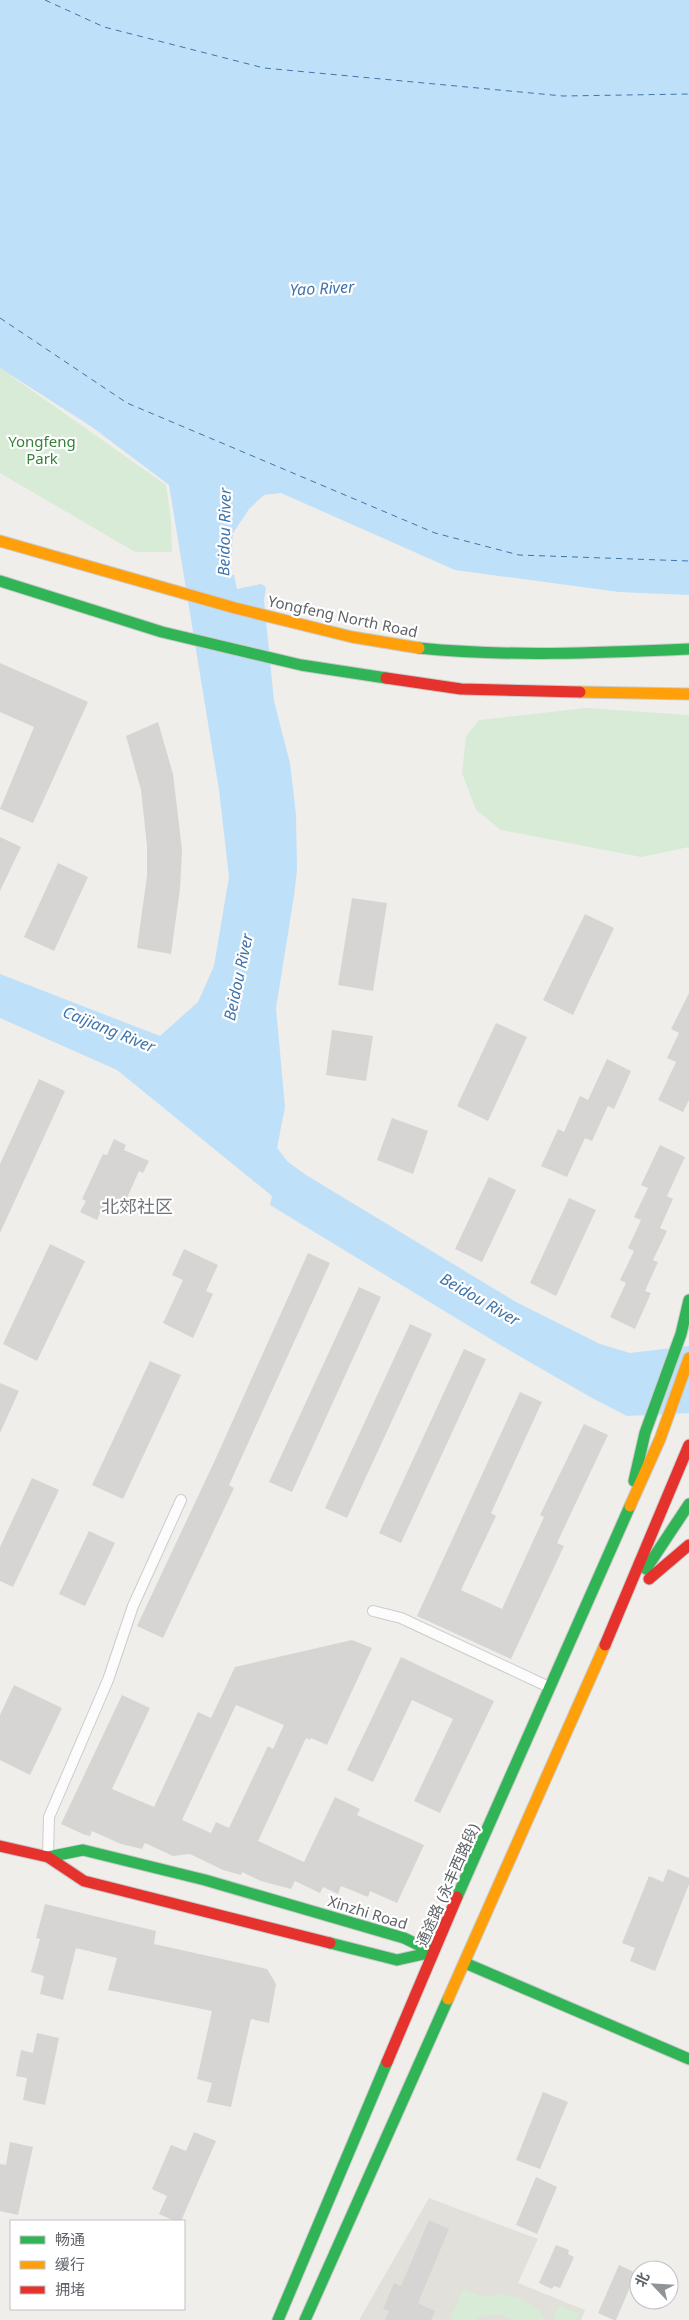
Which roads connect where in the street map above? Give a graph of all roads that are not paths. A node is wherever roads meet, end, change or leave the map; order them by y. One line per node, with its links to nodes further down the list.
1 (0, 541): 3 (main road, Yongfeng North Road)
2 (0, 581): 4 (main road)
3 (689, 649)
4 (689, 694)
5 (689, 1300): 10 (main road)
6 (689, 1358): 10 (main road, 通途路 (永丰西路段))
7 (689, 1445): 12 (main road)
8 (181, 1500): 16 (lane)
9 (689, 1504): 12 (main road)
10 (625, 1517): 14 (main road, 通途路 (永丰西路段))
11 (689, 1545): 12 (main road)
12 (626, 1599): 18 (main road)
13 (373, 1611): 14 (lane)
14 (550, 1688): 17 (main road, 通途路 (永丰西路段))
15 (0, 1846): 16 (main road, Xinzhi Road)
16 (48, 1857): 17 (main road, Xinzhi Road); 17 (main road, Xinzhi Road)
17 (433, 1952): 20 (main road, 通途路 (永丰西路段))
18 (465, 1963): 19 (main road); 21 (main road)
19 (689, 2059)
20 (278, 2320)
21 (305, 2320)

